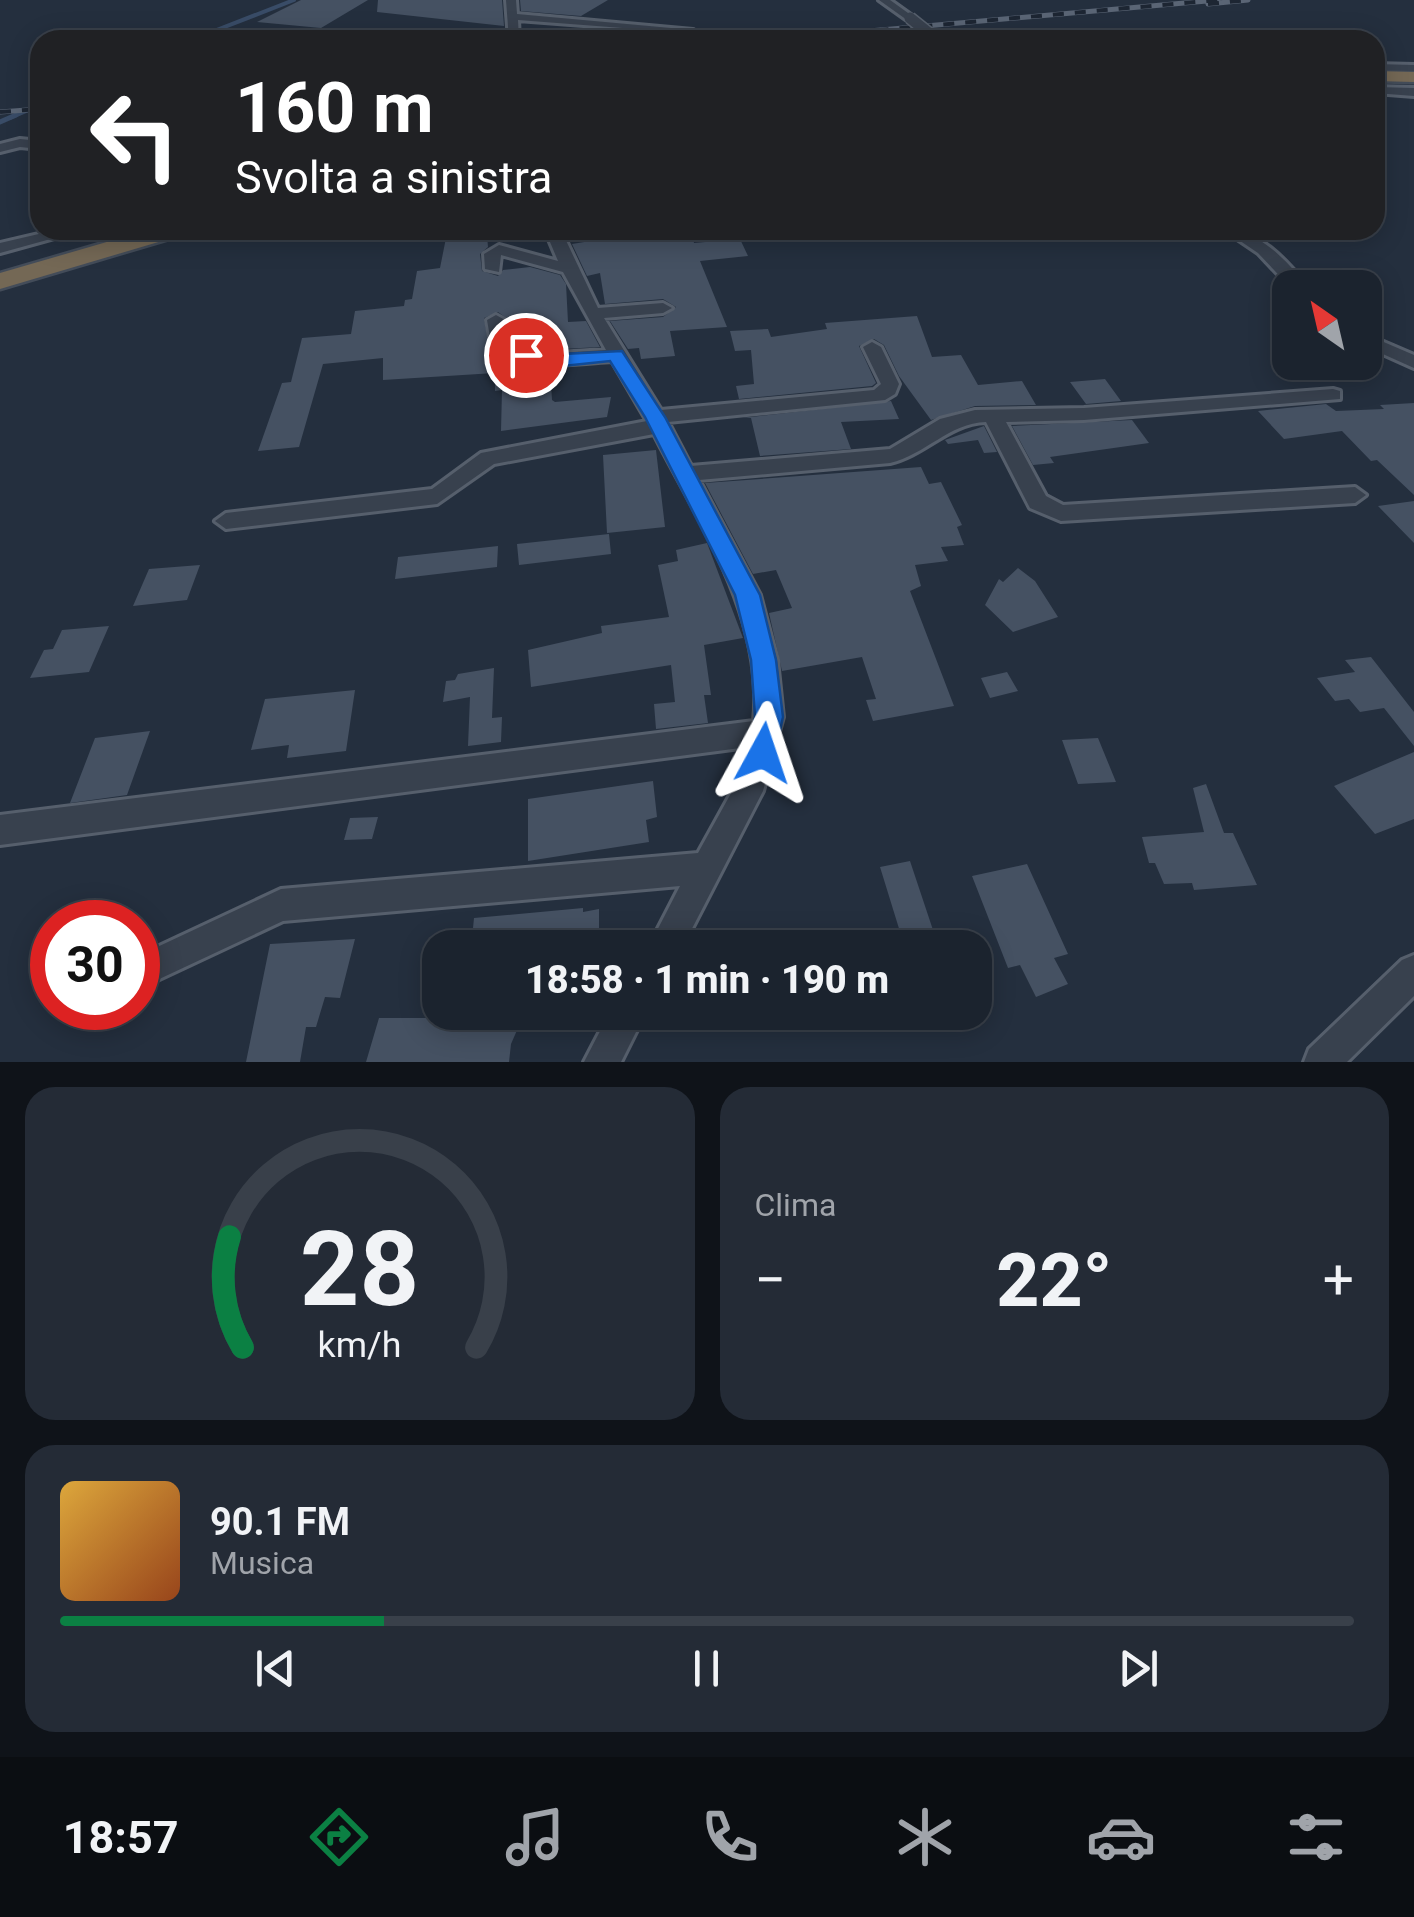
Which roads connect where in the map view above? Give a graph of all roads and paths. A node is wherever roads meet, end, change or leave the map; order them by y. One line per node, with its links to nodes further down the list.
1 (511, 0): 3 (street)
2 (884, 0): 6 (street, bridge)
3 (512, 18): 4 (street); 5 (street)
4 (513, 30)
5 (688, 30)
6 (925, 30)
7 (1385, 67): 8 (street)
8 (1414, 68)
9 (1385, 83): 10 (highway)
10 (1414, 84)
11 (30, 144): 12 (street)
12 (0, 148)
13 (33, 240): 18 (street)
14 (97, 240): 19 (highway)
15 (140, 240): 23 (highway)
16 (557, 240): 21 (street)
17 (1248, 240): 22 (street)
18 (0, 248)
19 (0, 268)
20 (493, 269): 21 (street)
21 (569, 269): 25 (street)
22 (1283, 270)
23 (0, 281)
24 (663, 308): 25 (street)
25 (592, 314): 29 (street)
26 (496, 320): 29 (street)
27 (872, 347): 33 (street)
28 (1382, 348): 30 (street)
29 (616, 355): 33 (street)
30 (1414, 362)
31 (1333, 395): 32 (street)
32 (992, 416): 34 (street); 35 (street)
33 (657, 422): 34 (street); 36 (street)
34 (684, 474): 37 (street)
35 (1354, 495)
36 (226, 521)
37 (766, 732): 38 (street); 39 (street)
38 (0, 830)
39 (706, 868): 40 (street); 41 (street)
40 (673, 930)
41 (160, 963)
42 (1414, 972): 45 (street)
43 (619, 1030): 44 (street)
44 (602, 1062)
45 (1322, 1062)

